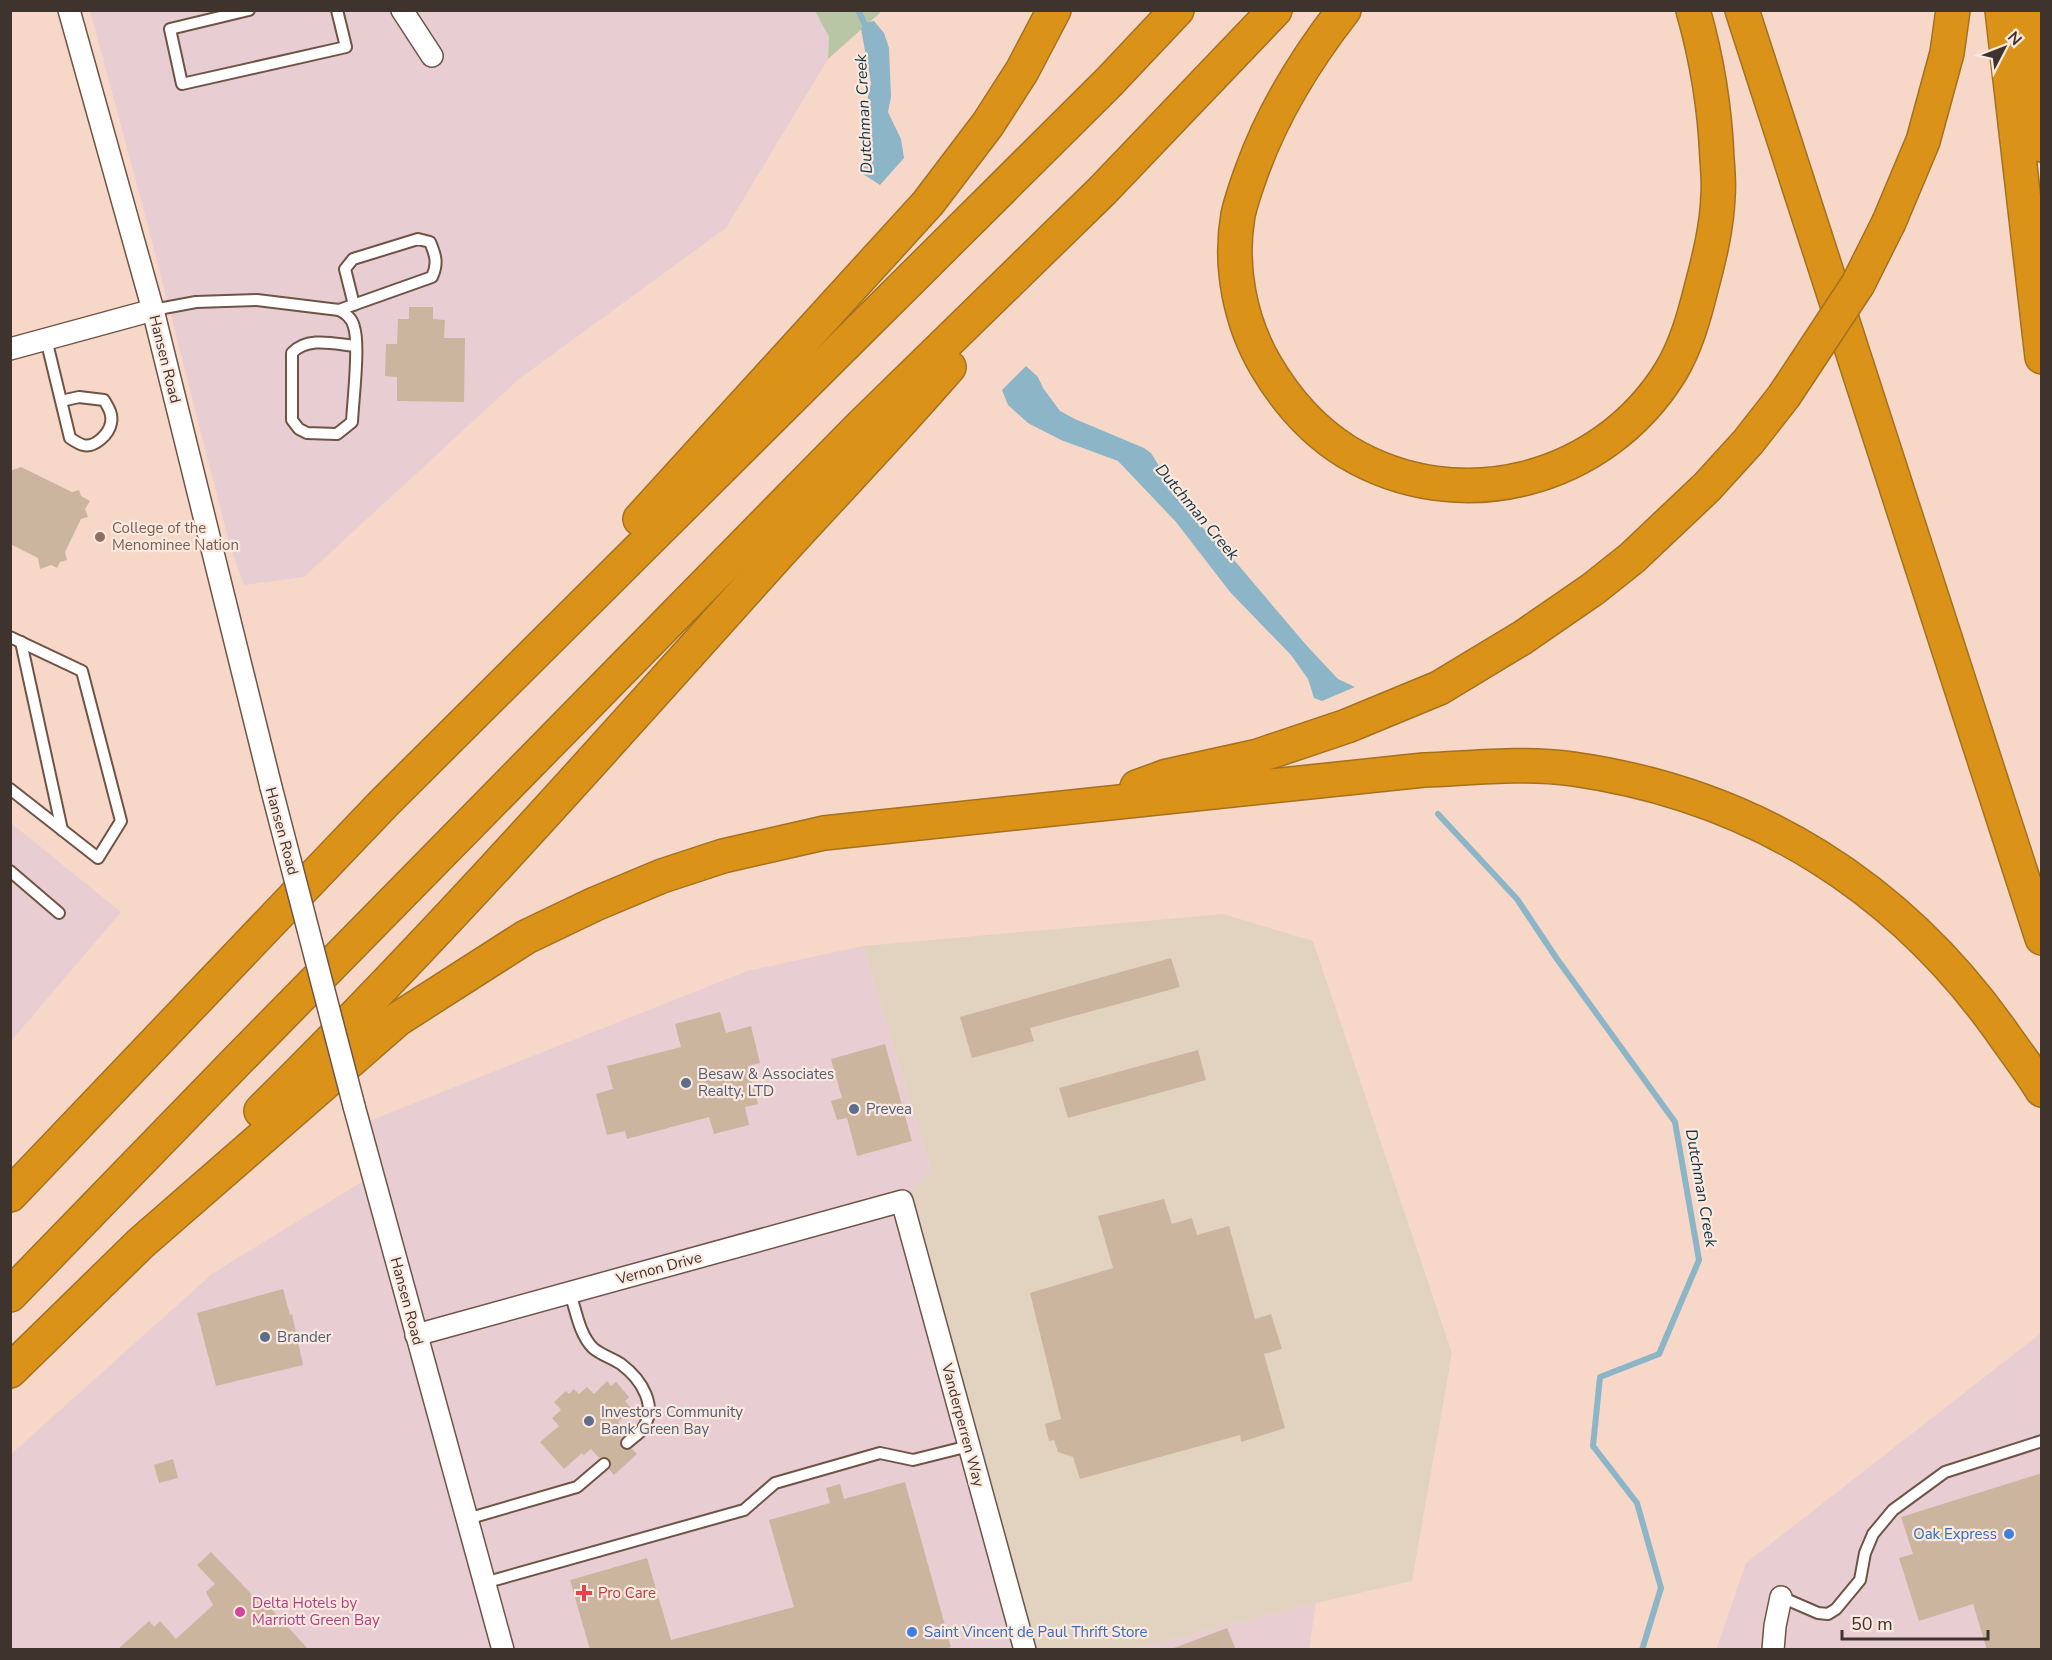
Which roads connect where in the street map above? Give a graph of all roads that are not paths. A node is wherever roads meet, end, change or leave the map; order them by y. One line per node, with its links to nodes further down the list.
1 (69, 10): 18 (street, Hansen Road)
2 (249, 10): 3 (lane)
3 (338, 10)
4 (402, 10): 14 (street)
5 (1054, 10): 27 (highway)
6 (1177, 10): 27 (highway)
7 (1275, 10): 16 (highway)
8 (1344, 10): 9 (highway)
9 (1693, 10)
10 (1742, 10): 32 (highway)
11 (1953, 10): 28 (highway, bridge)
12 (2002, 10): 23 (highway)
13 (2031, 10): 15 (highway)
14 (432, 56)
15 (2042, 145)
16 (1102, 191): 36 (highway); 38 (highway)
17 (354, 305): 17 (lane); 19 (lane)
18 (153, 310): 19 (lane); 20 (street); 39 (street, Hansen Road, bridge)
19 (339, 310): 21 (lane)
20 (46, 339): 22 (street); 24 (lane)
21 (356, 346): 21 (lane)
22 (10, 349)
23 (2042, 357)
24 (61, 401): 24 (lane)
25 (16, 639): 29 (lane); 29 (lane)
26 (10, 789): 29 (lane)
27 (384, 803): 34 (highway)
28 (1082, 807): 33 (highway); 36 (highway)
29 (62, 830)
30 (10, 871): 31 (lane)
31 (60, 913)
32 (2042, 938)
33 (2042, 1090)
34 (10, 1195)
35 (902, 1202): 37 (street, Vernon Drive); 43 (street, Vanderperren Way)
36 (141, 1244): 40 (highway)
37 (570, 1293): 39 (street, Vernon Drive); 42 (lane)
38 (10, 1295)
39 (416, 1335): 45 (street, Hansen Road)
40 (10, 1371)
41 (2042, 1441): 47 (lane)
42 (627, 1443)
43 (969, 1446): 46 (lane); 49 (street, Vanderperren Way)
44 (604, 1464): 45 (lane)
45 (467, 1519): 46 (street, Hansen Road)
46 (484, 1583): 48 (street, Hansen Road)
47 (1781, 1597): 50 (street)
48 (503, 1650)
49 (1024, 1650)
50 (1773, 1650)

